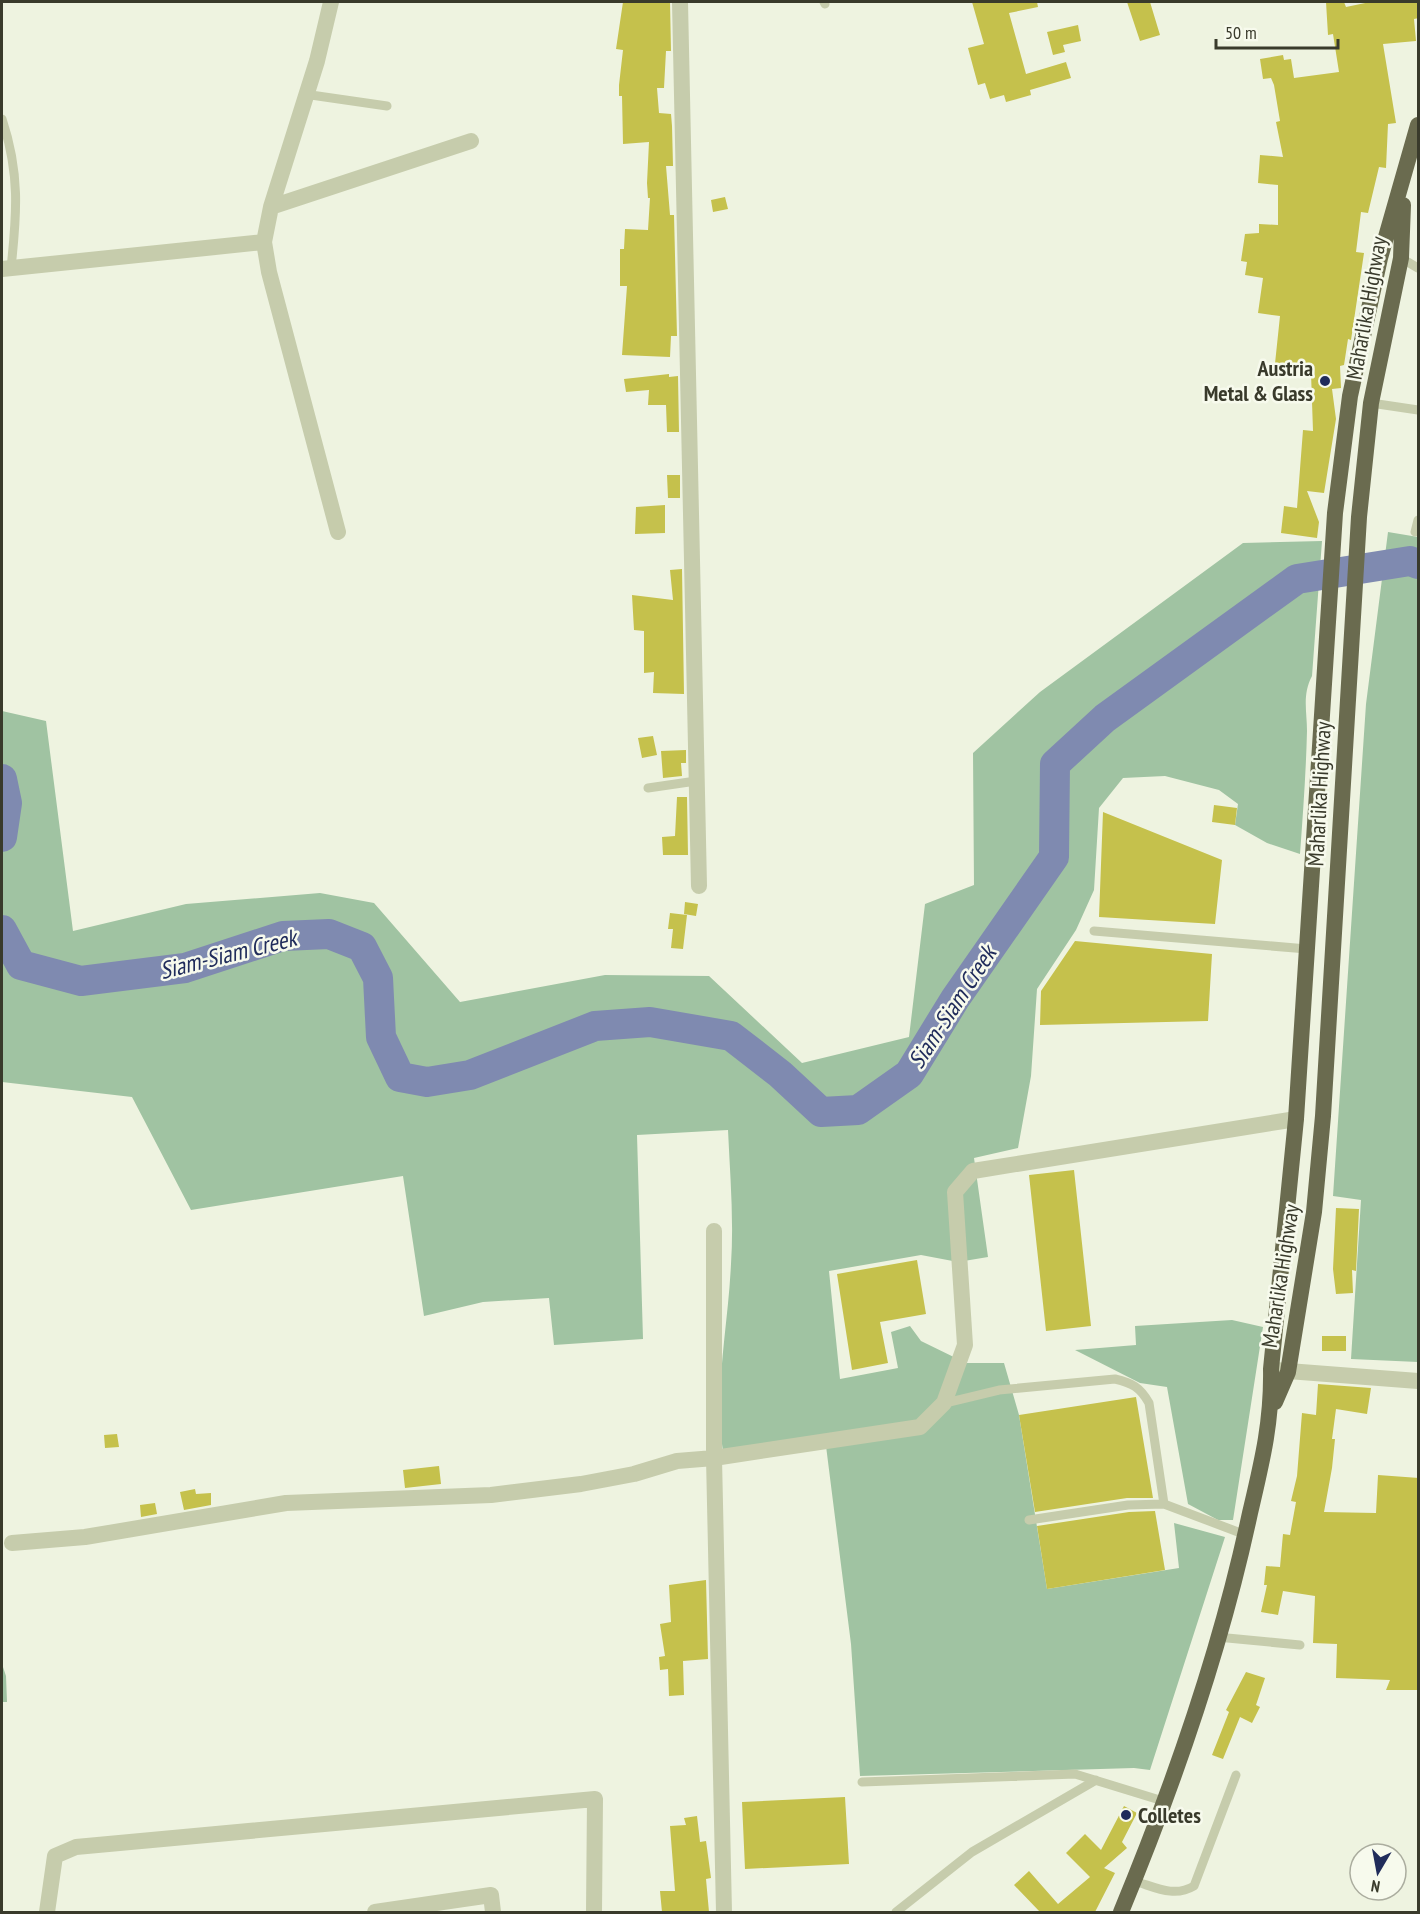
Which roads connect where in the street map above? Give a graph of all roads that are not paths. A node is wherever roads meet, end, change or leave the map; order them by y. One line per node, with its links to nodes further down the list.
1 (331, 2): 3 (street)
2 (680, 2): 19 (street)
3 (304, 94): 4 (lane); 9 (street)
4 (387, 106)
5 (2, 119): 12 (lane)
6 (1419, 125): 8 (highway, Maharlika Highway)
7 (471, 141): 9 (street)
8 (1405, 180): 11 (highway, Maharlika Highway); 23 (highway, Maharlika Highway)
9 (271, 207): 10 (street)
10 (264, 242): 12 (street); 17 (street)
11 (1401, 258): 13 (lane); 14 (highway, Maharlika Highway)
12 (6, 268)
13 (1419, 268)
14 (1371, 403): 15 (lane); 27 (highway, Maharlika Highway)
15 (1419, 410)
16 (1419, 520): 18 (lane)
17 (338, 532)
18 (1415, 532)
19 (696, 781): 20 (lane); 21 (street)
20 (648, 789)
21 (699, 886)
22 (1094, 931): 23 (lane)
23 (1307, 949): 24 (highway, Maharlika Highway)
24 (1296, 1119): 26 (highway, Maharlika Highway); 29 (street)
25 (714, 1231): 31 (street)
26 (1271, 1369): 27 (street); 30 (highway, Maharlika Highway)
27 (1288, 1372): 28 (street); 30 (highway, Maharlika Highway)
28 (1419, 1381)
29 (944, 1403): 31 (street); 32 (lane)
30 (1272, 1408): 34 (highway, Maharlika Highway)
31 (714, 1458): 35 (street); 47 (street)
32 (1164, 1504): 33 (lane); 34 (lane)
33 (1029, 1520)
34 (1245, 1535): 36 (highway, Maharlika Highway)
35 (12, 1543)
36 (1218, 1637): 37 (lane); 41 (highway, Maharlika Highway)
37 (1300, 1645)
38 (1236, 1775): 42 (lane)
39 (1096, 1780): 40 (lane); 41 (lane); 48 (lane)
40 (862, 1782)
41 (1163, 1801): 42 (highway, Maharlika Highway)
42 (1134, 1881): 49 (highway, Maharlika Highway)
43 (47, 1912): 46 (street)
44 (375, 1912): 45 (street)
45 (493, 1912)
46 (594, 1912)
47 (724, 1912)
48 (896, 1912)
49 (1121, 1912)

